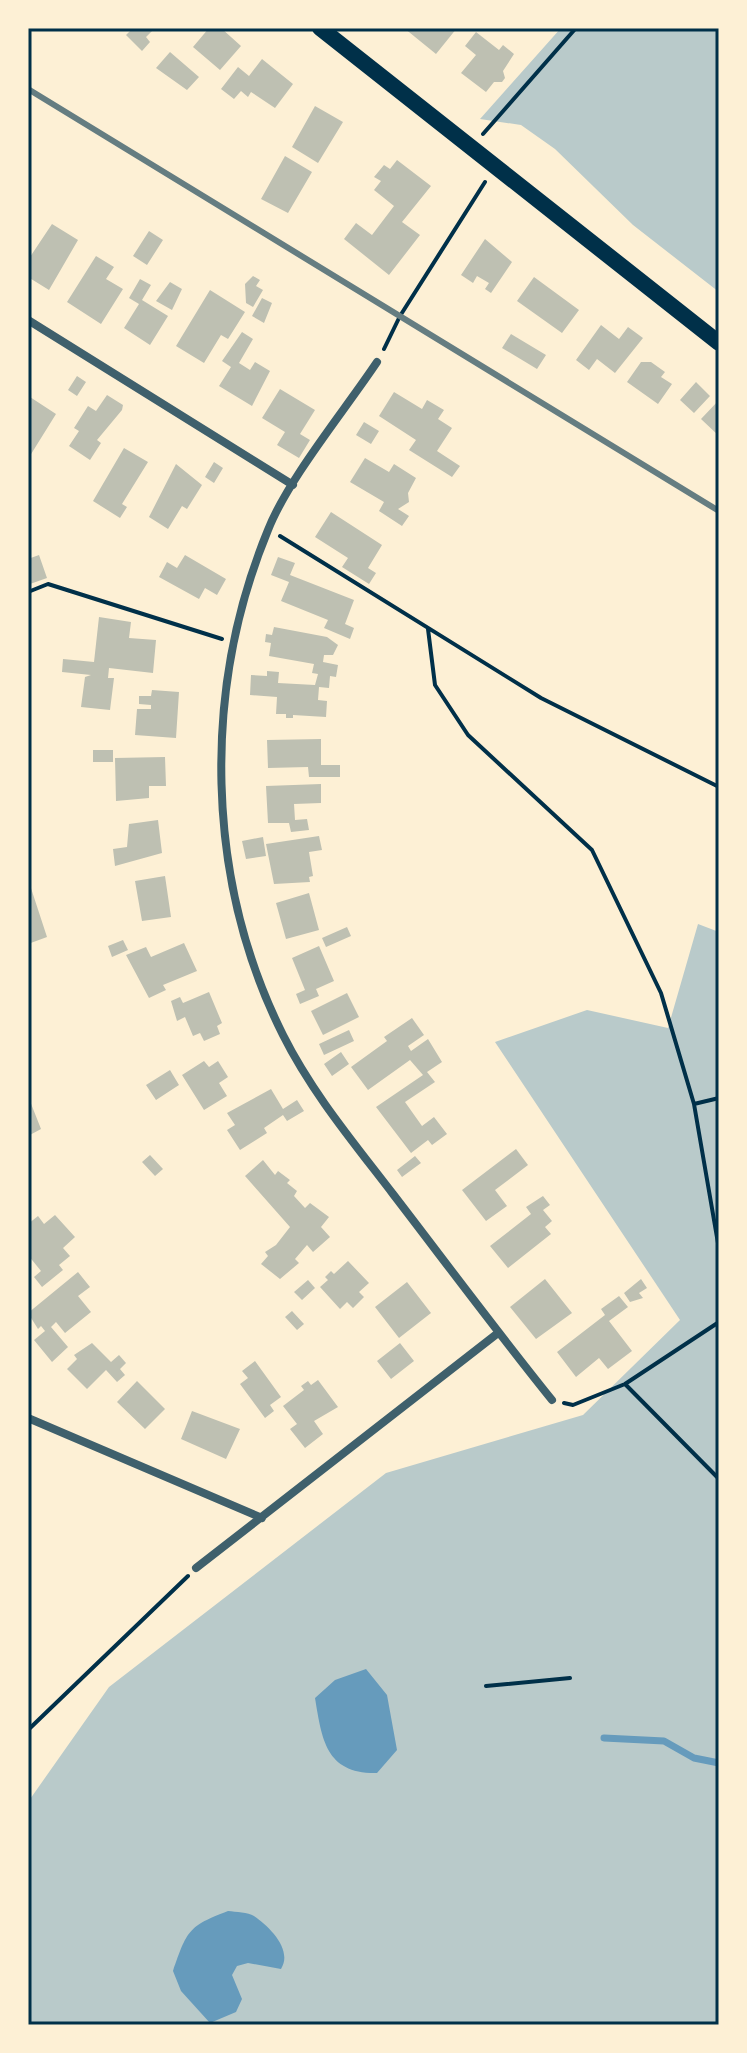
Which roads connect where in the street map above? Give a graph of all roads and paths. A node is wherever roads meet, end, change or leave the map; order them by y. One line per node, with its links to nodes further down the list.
1 (320, 28): 3 (main road)
2 (576, 28): 3 (path)
3 (470, 148): 4 (main road)
4 (495, 167): 6 (main road); 7 (path)
5 (28, 320): 8 (street)
6 (719, 343)
7 (377, 362): 8 (street)
8 (293, 485): 9 (street)
9 (268, 528): 11 (path); 12 (street)
10 (28, 592): 12 (path)
11 (428, 629): 13 (path); 15 (path)
12 (232, 642): 18 (street)
13 (719, 787)
14 (719, 1098): 15 (path)
15 (694, 1104): 16 (path)
16 (719, 1249)
17 (719, 1322): 19 (path)
18 (498, 1333): 20 (street); 23 (street)
19 (625, 1384): 20 (path); 22 (path)
20 (552, 1400)
21 (28, 1417): 23 (street)
22 (719, 1479)
23 (262, 1518): 24 (street)
24 (196, 1568): 27 (path)
25 (570, 1678): 26 (path)
26 (486, 1686)
27 (28, 1730)

